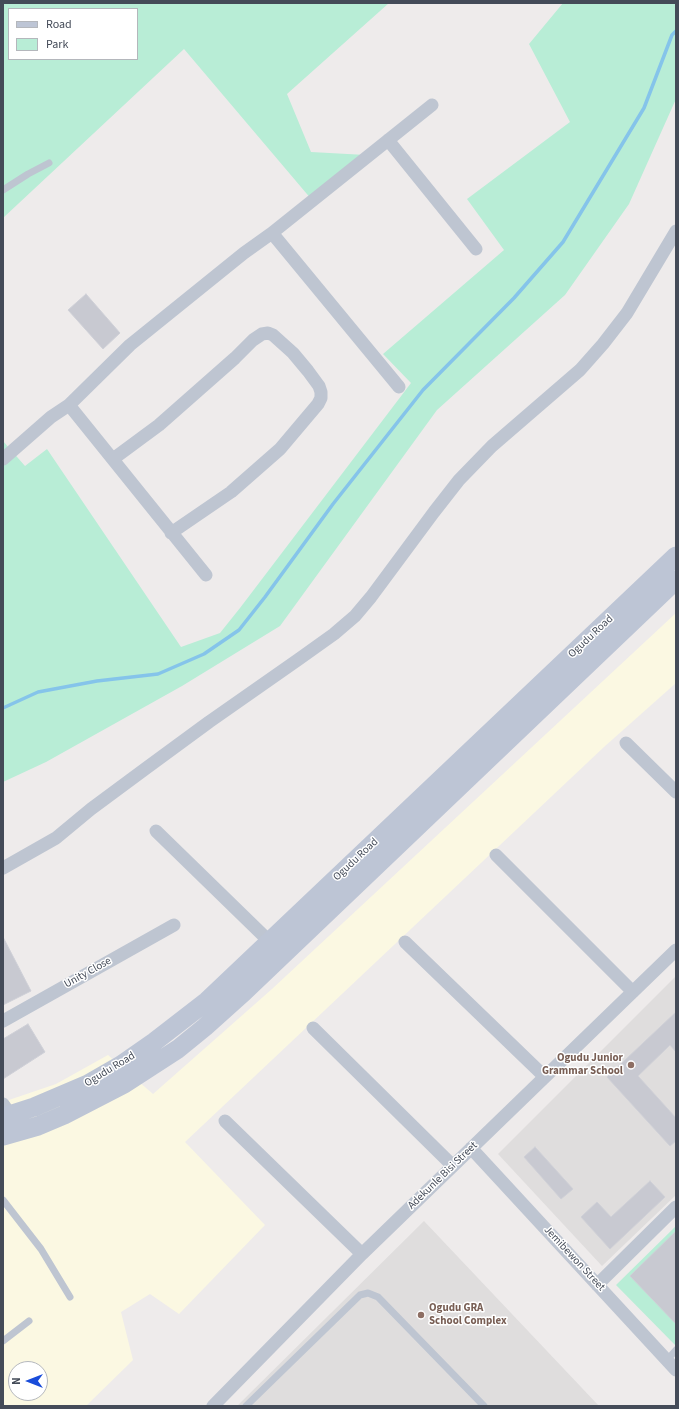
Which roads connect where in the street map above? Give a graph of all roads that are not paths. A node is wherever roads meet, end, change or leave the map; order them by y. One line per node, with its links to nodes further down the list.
1 (432, 105): 2 (street)
2 (388, 140): 6 (street); 7 (street)
3 (49, 163): 4 (lane)
4 (3, 190)
5 (676, 231): 20 (street)
6 (272, 233): 8 (street); 9 (street)
7 (476, 249)
8 (398, 387)
9 (69, 405): 10 (street); 11 (street)
10 (3, 459)
11 (113, 459): 12 (street); 12 (street)
12 (172, 533): 14 (street)
13 (676, 556): 21 (main road, Ogudu Road)
14 (206, 576)
15 (676, 580): 21 (main road, Ogudu Road)
16 (626, 743): 17 (street)
17 (676, 792)
18 (156, 831): 23 (street)
19 (496, 855): 26 (street)
20 (3, 868)
21 (346, 882): 23 (main road, Ogudu Road); 32 (main road, Ogudu Road)
22 (174, 925): 27 (street, Unity Close)
23 (270, 942): 30 (main road, Ogudu Road)
24 (405, 942): 29 (street)
25 (676, 950): 26 (street, Adekunle Bisi Street)
26 (633, 992): 29 (street, Adekunle Bisi Street)
27 (3, 1021)
28 (313, 1028): 34 (street)
29 (545, 1077): 33 (street, Adekunle Bisi Street)
30 (5, 1112)
31 (225, 1121): 37 (street)
32 (3, 1136)
33 (471, 1148): 34 (street, Adekunle Bisi Street); 38 (street, Jemibewon Street)
34 (453, 1166): 37 (street, Adekunle Bisi Street)
35 (3, 1200): 39 (lane)
36 (676, 1207): 38 (street)
37 (362, 1254): 45 (street, Adekunle Bisi Street)
38 (597, 1285): 43 (street, Jemibewon Street)
39 (70, 1297)
40 (29, 1320): 41 (lane)
41 (3, 1341)
42 (676, 1350): 43 (lane)
43 (667, 1360): 44 (street, Jemibewon Street)
44 (676, 1370)
45 (213, 1406)
46 (246, 1406): 47 (lane)
47 (484, 1406)

